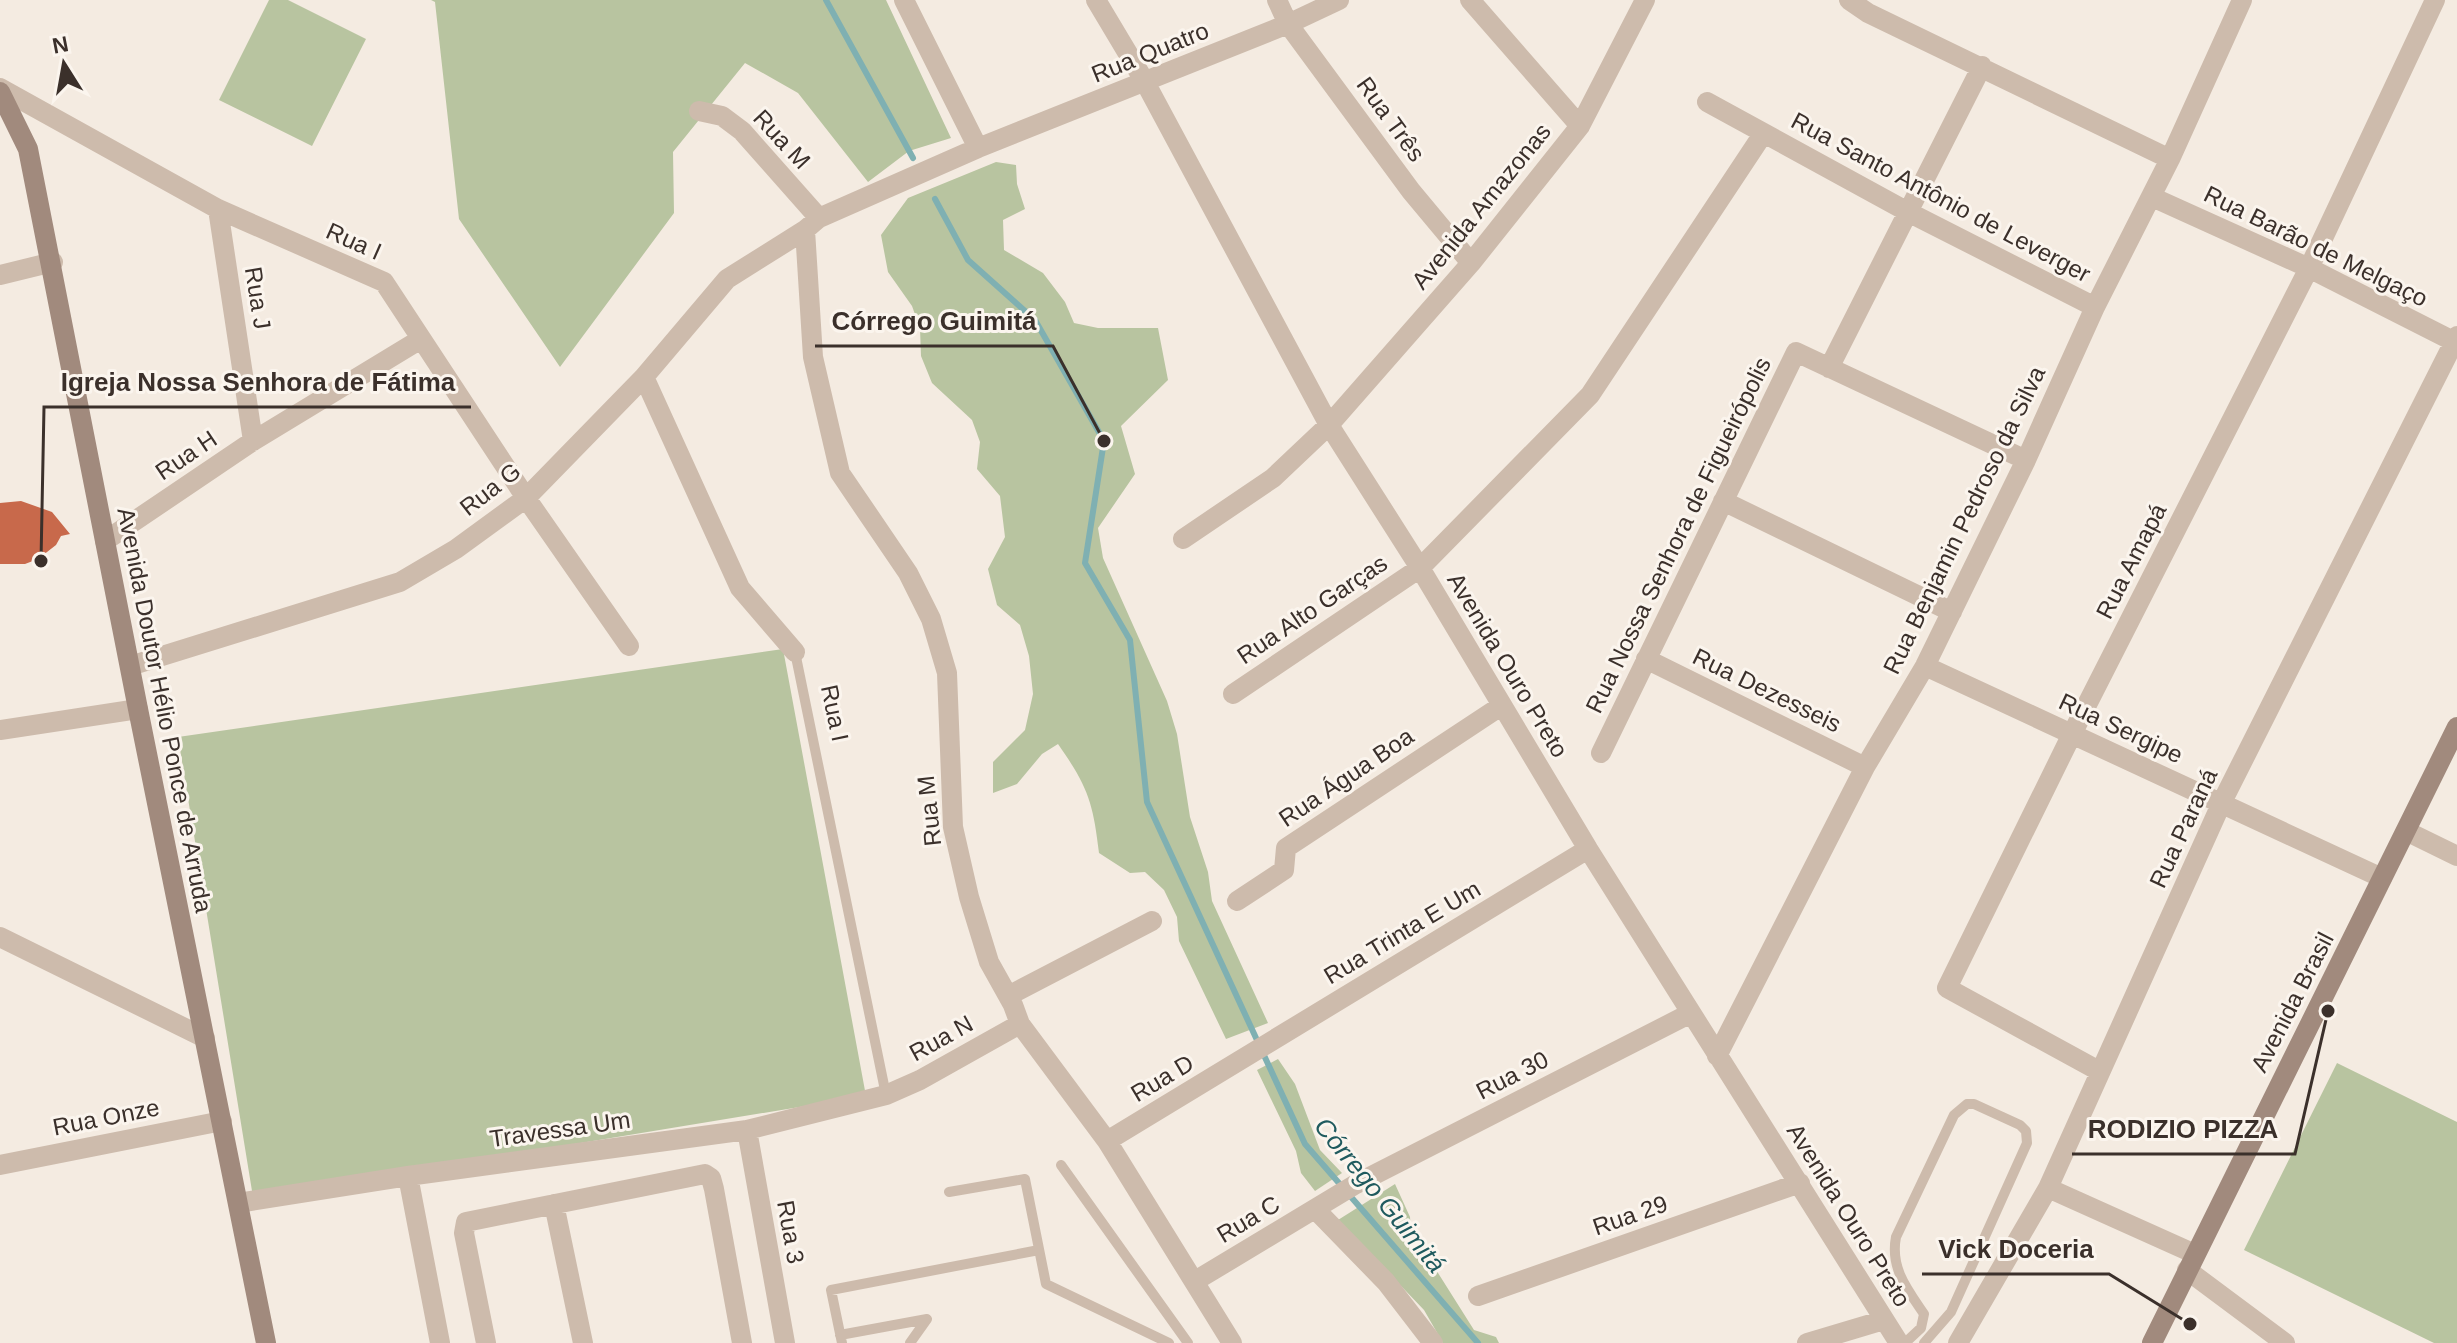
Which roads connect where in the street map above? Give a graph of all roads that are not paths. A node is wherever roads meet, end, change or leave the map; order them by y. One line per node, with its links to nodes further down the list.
1 (904, 0): 18 (street)
2 (1096, 0): 12 (street, Avenida Ouro Preto)
3 (1277, 0): 10 (street, Rua Três)
4 (1339, 0): 10 (street, Rua Quatro)
5 (1470, 0): 16 (street)
6 (1645, 0): 16 (street, Avenida Amazonas)
7 (1849, 0): 11 (street)
8 (2435, 0): 26 (street, Rua Amapá)
9 (2238, 1): 19 (street, Rua Benjamin Pedroso da Silva)
10 (1288, 24): 12 (street, Rua Quatro); 25 (street, Rua Três)
11 (1982, 66): 19 (street); 22 (street)
12 (1145, 82): 18 (street, Rua Quatro); 33 (street, Avenida Ouro Preto)
13 (0, 90): 21 (street, Rua I); 24 (street, Avenida Doutor Hélio Ponce de Arruda)
14 (1707, 102): 17 (street, Rua Santo Antônio de Leverger)
15 (699, 111): 23 (street, Rua M)
16 (1580, 126): 25 (street, Avenida Amazonas)
17 (1763, 134): 22 (street, Rua Santo Antônio de Leverger); 40 (street, Rua Santo Antônio de Leverger)
18 (978, 148): 23 (street, Rua Quatro)
19 (2170, 159): 20 (street, Rua Benjamin Pedroso da Silva)
20 (2152, 197): 26 (street, Rua Barão de Melgaço); 28 (street, Rua Benjamin Pedroso da Silva)
21 (218, 209): 29 (street, Rua I); 34 (street, Rua J)
22 (1908, 212): 28 (street, Rua Santo Antônio de Leverger); 31 (street)
23 (812, 224): 32 (street, Rua G); 63 (street, Rua M)
24 (53, 262): 27 (street); 39 (street, Avenida Doutor Hélio Ponce de Arruda)
25 (1471, 263): 33 (street, Avenida Amazonas)
26 (2309, 268): 30 (street, Rua Barão de Melgaço); 52 (street, Rua Amapá)
27 (0, 275)
28 (2095, 307): 35 (street, Rua Benjamin Pedroso da Silva)
29 (421, 339): 34 (street, Rua H); 36 (street, Rua I)
30 (2456, 340): 55 (street, Rua Paraná)
31 (1829, 368): 35 (street, Rua Nossa Senhora de Figueirópolis); 37 (street, Rua Nossa Senhora de Figueirópolis)
32 (644, 377): 36 (street, Rua G); 43 (street, Rua I)
33 (1329, 425): 38 (street, Avenida Amazonas); 40 (street, Avenida Ouro Preto)
34 (253, 441): 39 (street, Rua H)
35 (2026, 460): 41 (street, Rua Benjamin Pedroso da Silva)
36 (526, 498): 42 (street, Rua I); 45 (street, Rua G)
37 (1723, 501): 41 (street); 44 (street, Rua Nossa Senhora de Figueirópolis)
38 (1183, 539)
39 (105, 541): 45 (street, Avenida Doutor Hélio Ponce de Arruda)
40 (1420, 568): 47 (street, Rua Alto Garças); 48 (street, Avenida Ouro Preto)
41 (1952, 612): 46 (street, Rua Benjamin Pedroso da Silva)
42 (629, 646)
43 (795, 652): 70 (lane, Rua I)
44 (1646, 659): 53 (street, Rua Nossa Senhora de Figueirópolis); 54 (street, Rua Dezesseis)
45 (130, 666): 49 (street, Avenida Doutor Hélio Ponce de Arruda)
46 (1925, 666): 52 (street, Rua Sergipe); 54 (street, Rua Benjamin Pedroso da Silva)
47 (1233, 694)
48 (1501, 706): 57 (street, Avenida Ouro Preto); 60 (street, Rua Água Boa)
49 (138, 709): 51 (street); 66 (street, Avenida Doutor Hélio Ponce de Arruda)
50 (2457, 727): 56 (street, Avenida Brasil)
51 (0, 730)
52 (2072, 734): 55 (street, Rua Sergipe); 69 (street, Rua Amapá)
53 (1601, 753)
54 (1865, 767): 67 (street, Rua Benjamin Pedroso da Silva)
55 (2222, 802): 59 (street, Rua Sergipe); 69 (street, Rua Paraná)
56 (2406, 831): 58 (street); 59 (street, Avenida Brasil)
57 (1588, 849): 64 (street, Avenida Ouro Preto); 68 (street, Rua Trinta E Um)
58 (2457, 856)
59 (2382, 878): 84 (street, Avenida Brasil)
60 (1237, 901)
61 (1152, 921): 63 (street)
62 (0, 937): 66 (street)
63 (1008, 996): 65 (street, Rua M)
64 (1691, 1013): 67 (street, Avenida Ouro Preto); 82 (street, Rua 30)
65 (1020, 1024): 70 (street, Rua N); 73 (street, Rua M)
66 (205, 1038): 71 (street, Avenida Doutor Hélio Ponce de Arruda)
67 (1717, 1056): 77 (street, Avenida Ouro Preto)
68 (1243, 1059): 73 (street, Rua D)
69 (2099, 1071): 78 (street, Rua Paraná)
70 (886, 1095): 72 (street, Travessa Um)
71 (222, 1121): 74 (street, Rua Onze); 80 (street, Avenida Doutor Hélio Ponce de Arruda)
72 (747, 1130): 76 (street, Travessa Um); 94 (street, Rua 3)
73 (1107, 1141): 85 (street, Rua M)
74 (0, 1165)
75 (1061, 1165): 97 (lane)
76 (408, 1176): 80 (street, Travessa Um); 90 (street)
77 (1800, 1183): 86 (street, Rua 29); 87 (street, Avenida Ouro Preto)
78 (2048, 1188): 84 (street); 103 (street, Rua Paraná)
79 (949, 1192): 83 (lane)
80 (238, 1203): 89 (street, Avenida Doutor Hélio Ponce de Arruda)
81 (554, 1204): 91 (street); 92 (street); 93 (street)
82 (1322, 1204): 85 (street, Rua C); 99 (street)
83 (1039, 1250): 88 (lane); 96 (lane)
84 (2191, 1262): 104 (street, Avenida Brasil); 105 (street)
85 (1195, 1281): 98 (street, Rua M)
86 (1478, 1296)
87 (1884, 1320): 100 (street); 101 (street, Avenida Ouro Preto)
88 (841, 1339): 95 (lane)
89 (266, 1343)
90 (440, 1343)
91 (486, 1343)
92 (583, 1343)
93 (742, 1343)
94 (785, 1343)
95 (910, 1343)
96 (1169, 1343)
97 (1188, 1343)
98 (1232, 1343)
99 (1433, 1343)
100 (1807, 1343)
101 (1902, 1343): 102 (lane)
102 (1924, 1343)
103 (1958, 1343)
104 (2152, 1343)
105 (2285, 1343)

